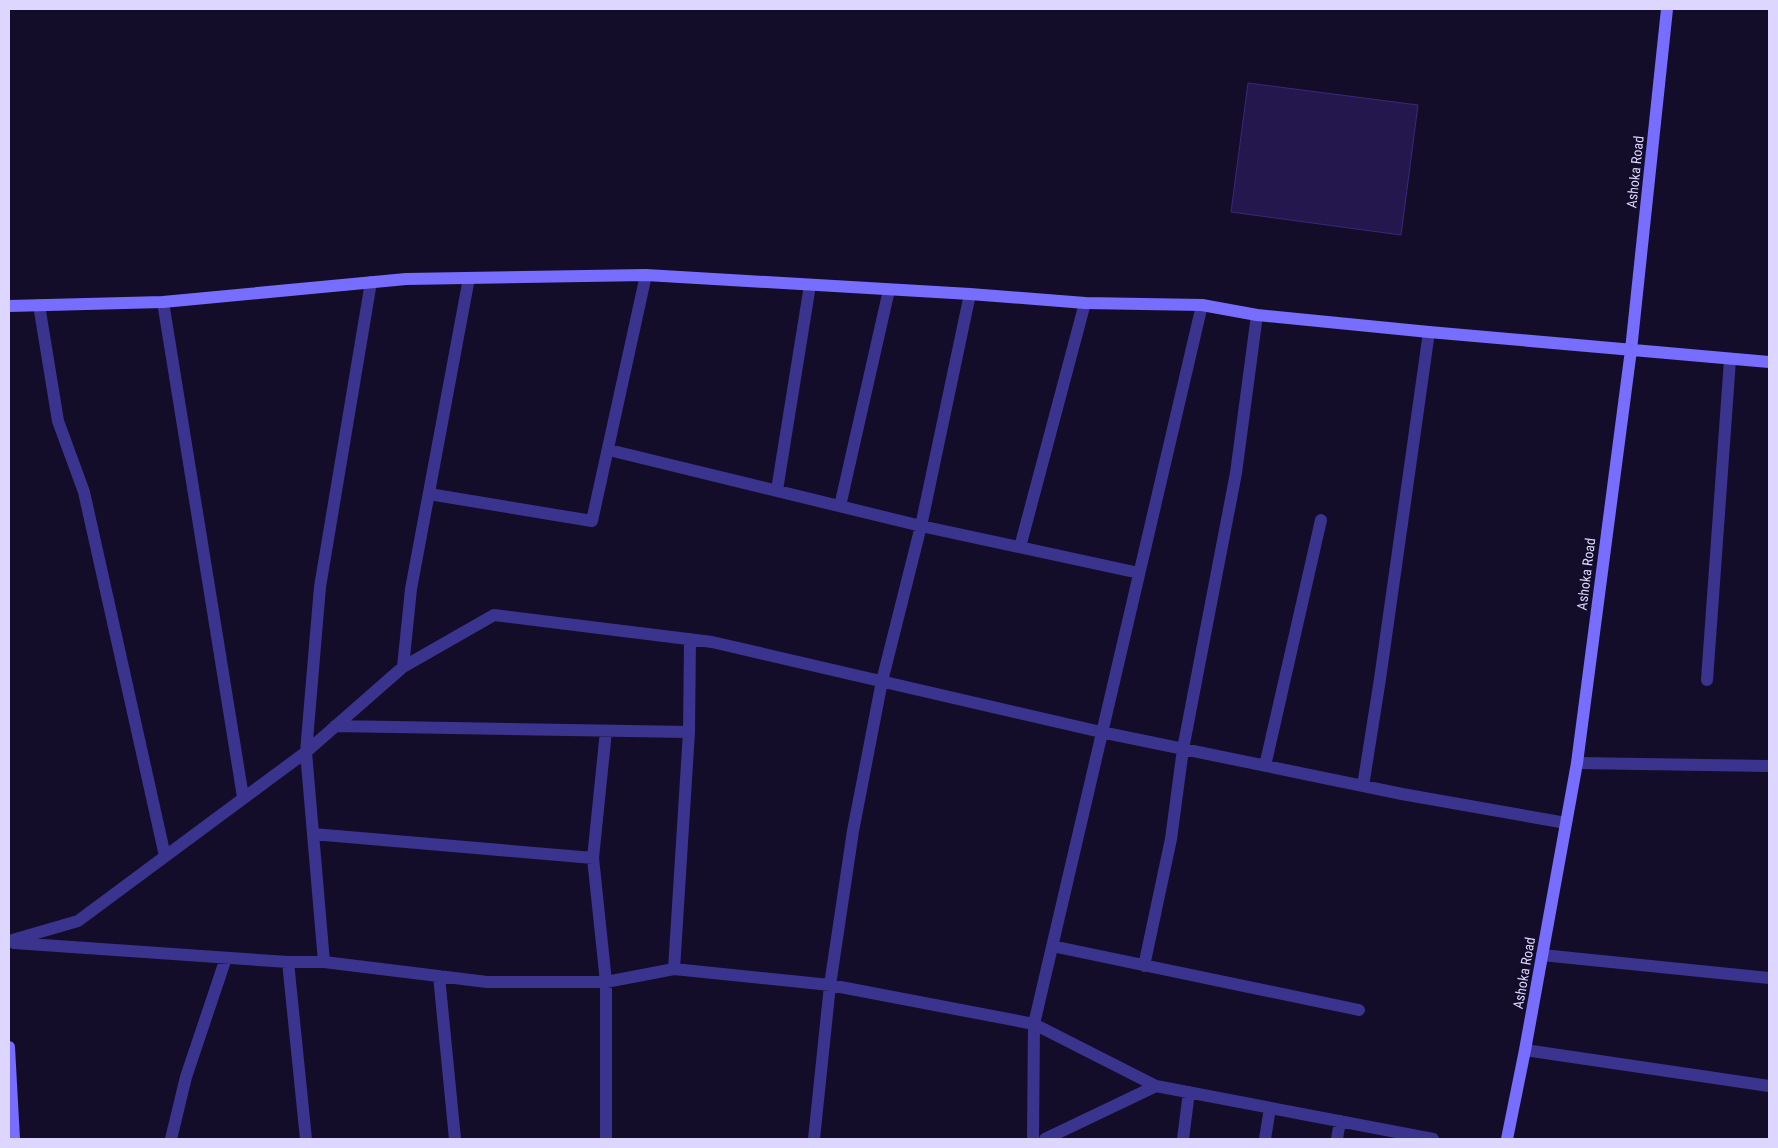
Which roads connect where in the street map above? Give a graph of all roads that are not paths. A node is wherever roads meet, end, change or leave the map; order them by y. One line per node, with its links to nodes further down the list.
1 (1667, 9): 15 (street, Ashoka Road)
2 (646, 275): 3 (street); 5 (street); 18 (street)
3 (468, 278): 4 (street); 20 (street)
4 (370, 282): 8 (street); 35 (street)
5 (810, 285): 6 (street); 19 (street)
6 (889, 290): 7 (street); 21 (street)
7 (970, 294): 9 (street); 23 (street)
8 (163, 302): 10 (street); 40 (street)
9 (1085, 303): 11 (street); 24 (street)
10 (39, 305): 12 (street); 43 (street)
11 (1202, 305): 13 (street); 25 (street)
12 (9, 306)
13 (1258, 314): 14 (street); 34 (street)
14 (1429, 332): 15 (street); 39 (street)
15 (1631, 350): 16 (street); 36 (street, Ashoka Road)
16 (1730, 360): 17 (street); 28 (street)
17 (1769, 362)
18 (609, 450): 19 (street); 20 (street)
19 (777, 490): 21 (street)
20 (428, 494): 27 (street)
21 (840, 506): 23 (street)
22 (1321, 520): 37 (street)
23 (921, 526): 24 (street); 29 (street)
24 (1020, 547): 25 (street)
25 (1139, 574): 33 (street)
26 (690, 639): 27 (street); 29 (street); 32 (street)
27 (403, 667): 30 (street)
28 (1707, 680)
29 (882, 681): 33 (street); 56 (street)
30 (335, 726): 31 (street); 35 (street)
31 (606, 731): 32 (street); 44 (street)
32 (689, 732): 52 (street)
33 (1101, 732): 34 (street); 46 (street)
34 (1183, 749): 37 (street); 51 (street)
35 (306, 752): 40 (street); 42 (street)
36 (1577, 763): 38 (street); 41 (street, Ashoka Road)
37 (1265, 766): 39 (street)
38 (1769, 766)
39 (1363, 786): 41 (street)
40 (244, 797): 43 (street)
41 (1566, 823): 47 (street, Ashoka Road)
42 (313, 834): 44 (street); 50 (street)
43 (165, 856): 45 (street)
44 (593, 858): 55 (street)
45 (9, 942): 48 (street)
46 (1052, 946): 51 (street); 58 (street)
47 (1542, 955): 54 (street); 60 (street, Ashoka Road)
48 (226, 958): 49 (street); 67 (street)
49 (288, 962): 50 (street); 68 (street)
50 (324, 962): 53 (street)
51 (1144, 966): 57 (street)
52 (674, 969): 55 (street); 56 (street)
53 (438, 976): 55 (street); 69 (street)
54 (1769, 978)
55 (606, 982): 70 (street)
56 (830, 985): 58 (street); 71 (street)
57 (1359, 1010)
58 (1034, 1024): 61 (street); 72 (street)
59 (9, 1047): 66 (street)
60 (1525, 1050): 62 (street); 78 (street, Ashoka Road)
61 (1156, 1086): 63 (street); 73 (street)
62 (1769, 1086)
63 (1189, 1092): 64 (street); 74 (street)
64 (1270, 1108): 65 (street); 75 (street)
65 (1340, 1121): 76 (street); 77 (street)
66 (14, 1139)
67 (171, 1139)
68 (306, 1139)
69 (455, 1139)
70 (606, 1139)
71 (814, 1139)
72 (1033, 1139)
73 (1045, 1139)
74 (1183, 1139)
75 (1265, 1139)
76 (1337, 1139)
77 (1433, 1139)
78 (1507, 1139)

